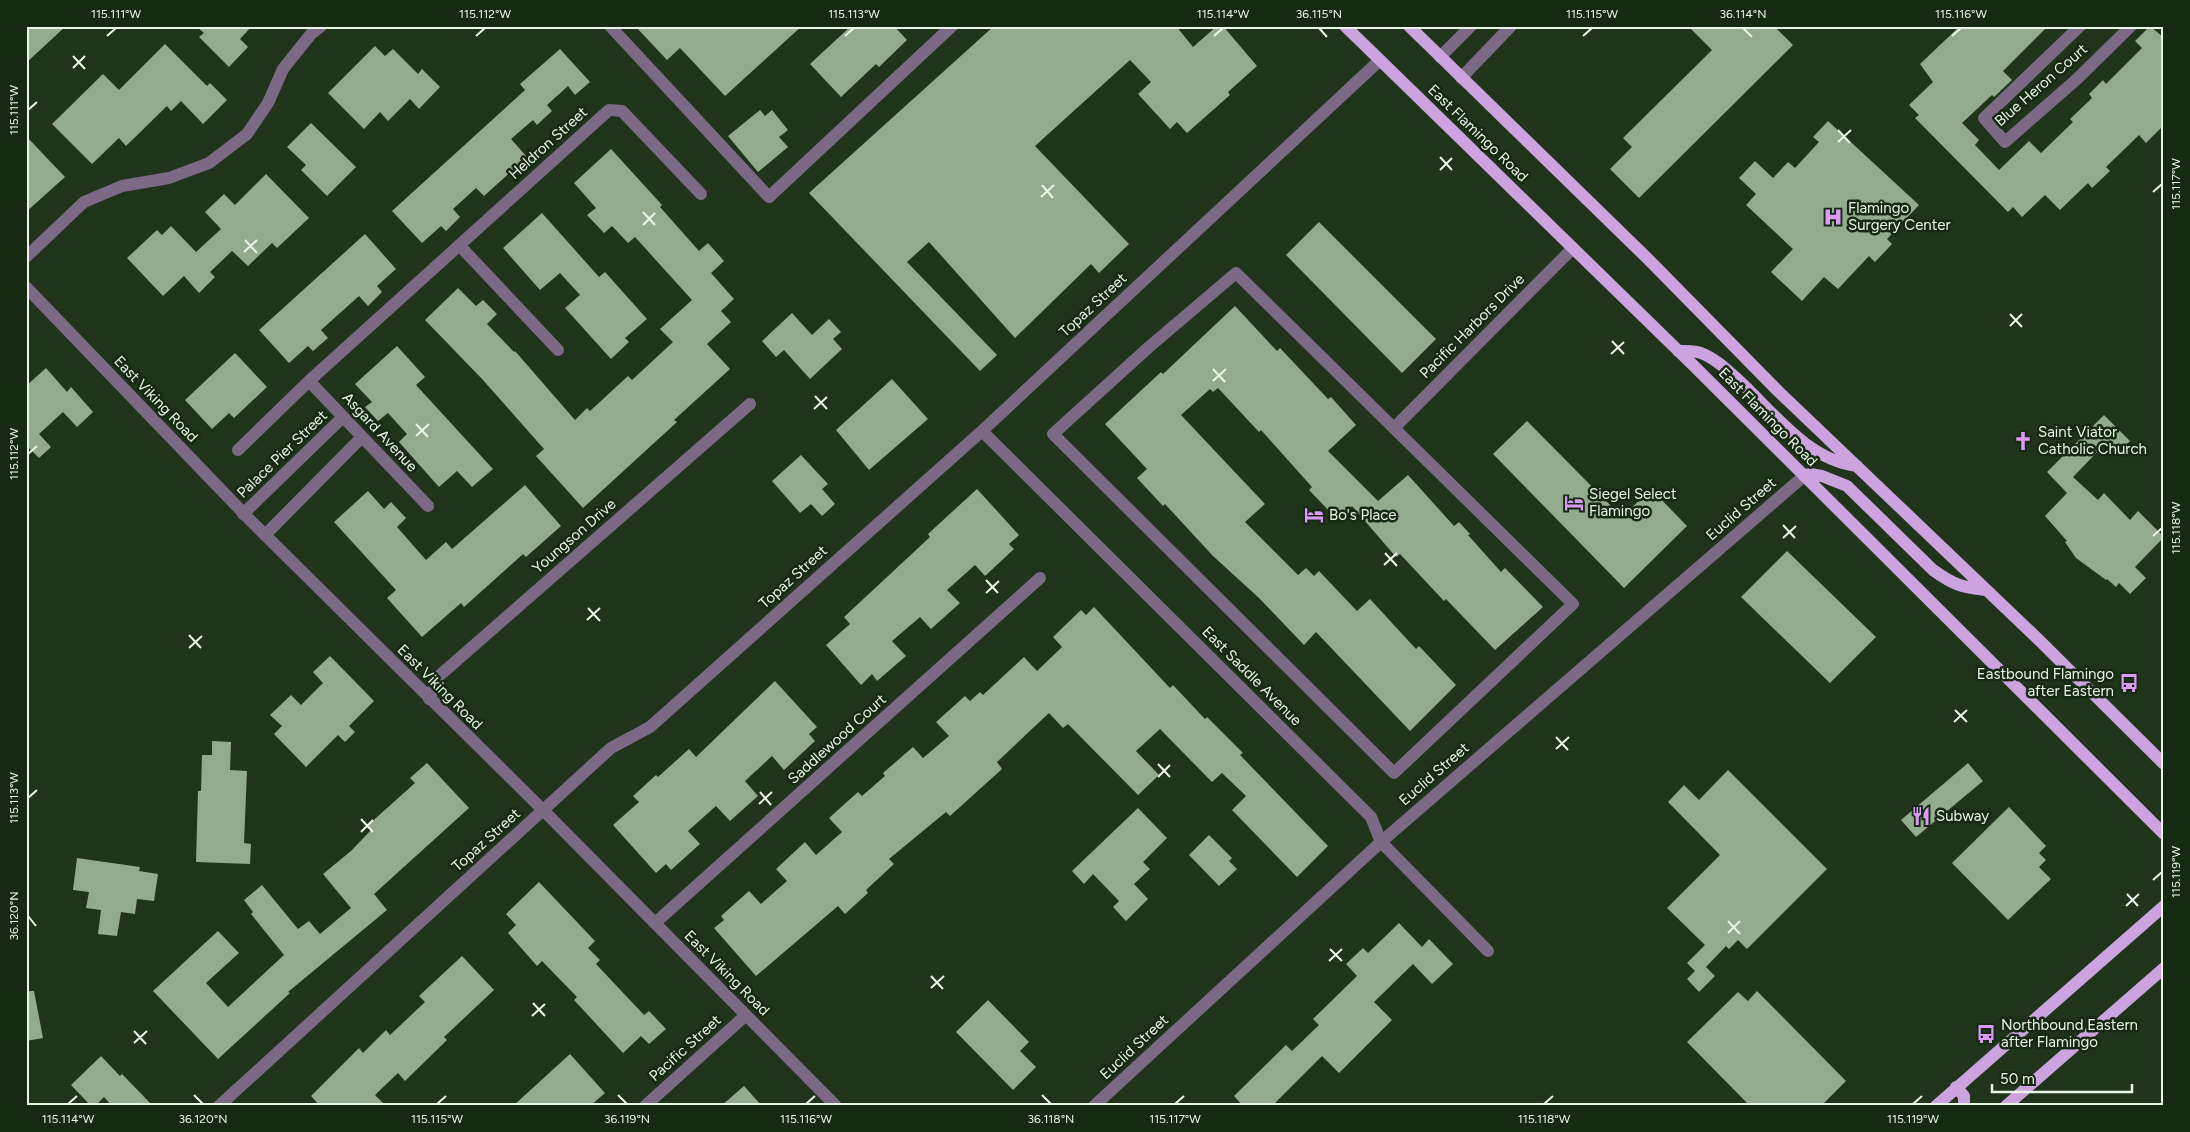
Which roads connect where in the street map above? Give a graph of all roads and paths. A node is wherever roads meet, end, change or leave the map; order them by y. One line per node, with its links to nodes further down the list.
1 (321, 26): 16 (street)
2 (610, 26): 3 (street)
3 (952, 26)
4 (1345, 26): 11 (main road, East Flamingo Road)
5 (1409, 26): 10 (main road, East Flamingo Road)
6 (1471, 26): 10 (street)
7 (1511, 26): 12 (street)
8 (2080, 26): 9 (street, Blue Heron Court)
9 (2131, 26)
10 (1440, 57): 12 (main road, East Flamingo Road)
11 (1379, 61): 15 (main road, East Flamingo Road); 24 (street, Topaz Street)
12 (1460, 78): 27 (main road, East Flamingo Road)
13 (701, 194): 14 (street, Heldron Street)
14 (459, 245): 18 (street); 20 (street, Heldron Street)
15 (1573, 248): 19 (main road, East Flamingo Road); 23 (street, Pacific Harbors Drive)
16 (26, 257)
17 (28, 293): 30 (street, East Viking Road)
18 (558, 350)
19 (1678, 351): 27 (main road); 28 (main road, East Flamingo Road)
20 (309, 381): 22 (street, Asgard Avenue); 26 (street, Heldron Street)
21 (750, 404): 34 (street, Youngson Drive)
22 (343, 417): 25 (street, Asgard Avenue); 30 (street, Palace Pier Street)
23 (1395, 427): 23 (street)
24 (982, 431): 36 (street, Topaz Street); 38 (street, East Saddle Avenue)
25 (362, 437): 29 (street, Asgard Avenue); 31 (street)
26 (238, 450)
27 (1857, 466): 33 (main road, East Flamingo Road)
28 (1804, 476): 33 (main road); 37 (main road, East Flamingo Road); 38 (street, Euclid Street)
29 (428, 506)
30 (244, 514): 31 (street, East Viking Road)
31 (265, 535): 34 (street, East Viking Road)
32 (1040, 578): 40 (street, Saddlewood Court)
33 (1986, 590): 35 (main road, East Flamingo Road)
34 (429, 699): 36 (street, East Viking Road)
35 (2164, 764)
36 (543, 810): 40 (street, East Viking Road); 45 (street, Topaz Street)
37 (2164, 834)
38 (1381, 842): 41 (street, East Saddle Avenue); 48 (street, Euclid Street)
39 (2164, 906): 44 (main road)
40 (655, 924): 43 (street, East Viking Road)
41 (1488, 951)
42 (2164, 968): 51 (main road)
43 (746, 1015): 46 (street, Pacific Street); 47 (street, East Viking Road)
44 (1956, 1087): 49 (main road); 50 (main road)
45 (219, 1106)
46 (645, 1106)
47 (836, 1106)
48 (1094, 1106)
49 (1936, 1106)
50 (1964, 1106)
51 (2006, 1106)

